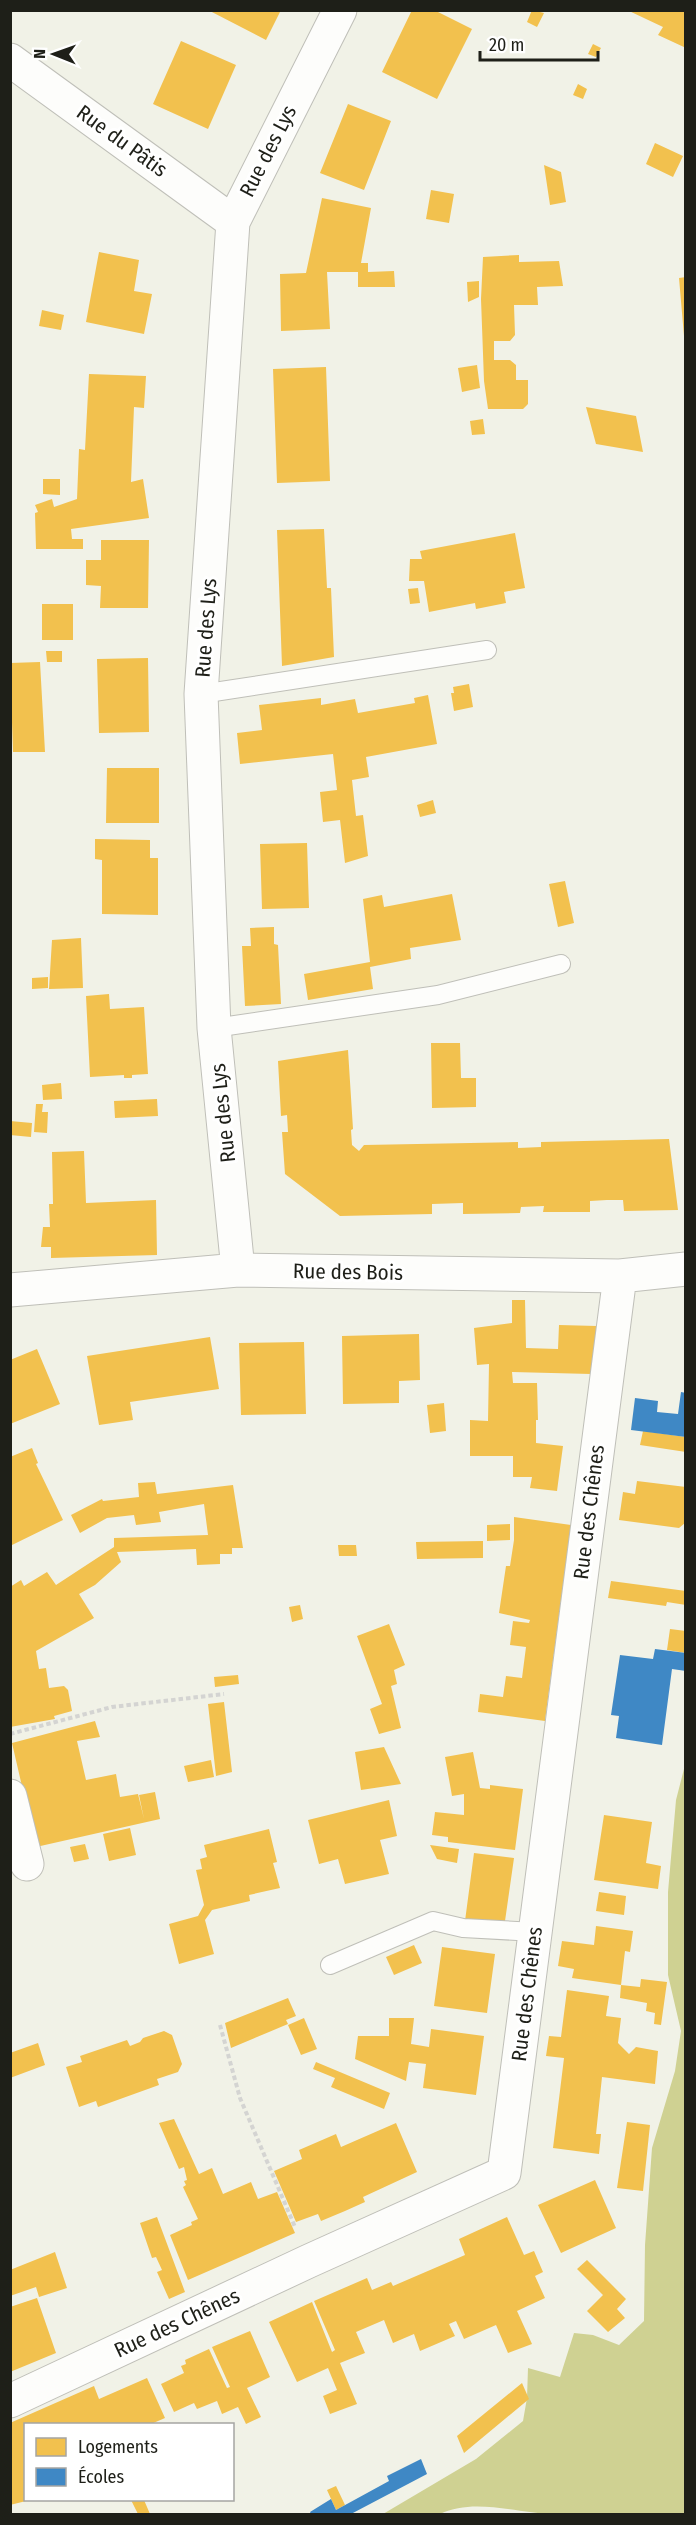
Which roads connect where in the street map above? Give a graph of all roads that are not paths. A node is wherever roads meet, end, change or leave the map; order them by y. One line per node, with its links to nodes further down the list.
1 (340, 10): 3 (street, Rue des Lys)
2 (10, 60): 3 (street, Rue du Pâtis)
3 (232, 222): 5 (street, Rue des Lys)
4 (487, 650): 5 (lane)
5 (201, 694): 7 (street, Rue des Lys)
6 (561, 964): 7 (lane)
7 (214, 1028): 9 (street, Rue des Lys)
8 (686, 1269): 10 (street, Rue des Bois)
9 (238, 1270): 10 (street, Rue des Bois); 11 (street, Rue des Bois)
10 (620, 1276): 14 (street, Rue des Chênes)
11 (10, 1290)
12 (10, 1796): 13 (street)
13 (27, 1864)
14 (536, 1932): 15 (lane); 16 (street, Rue des Chênes)
15 (330, 1965)
16 (10, 2401)

